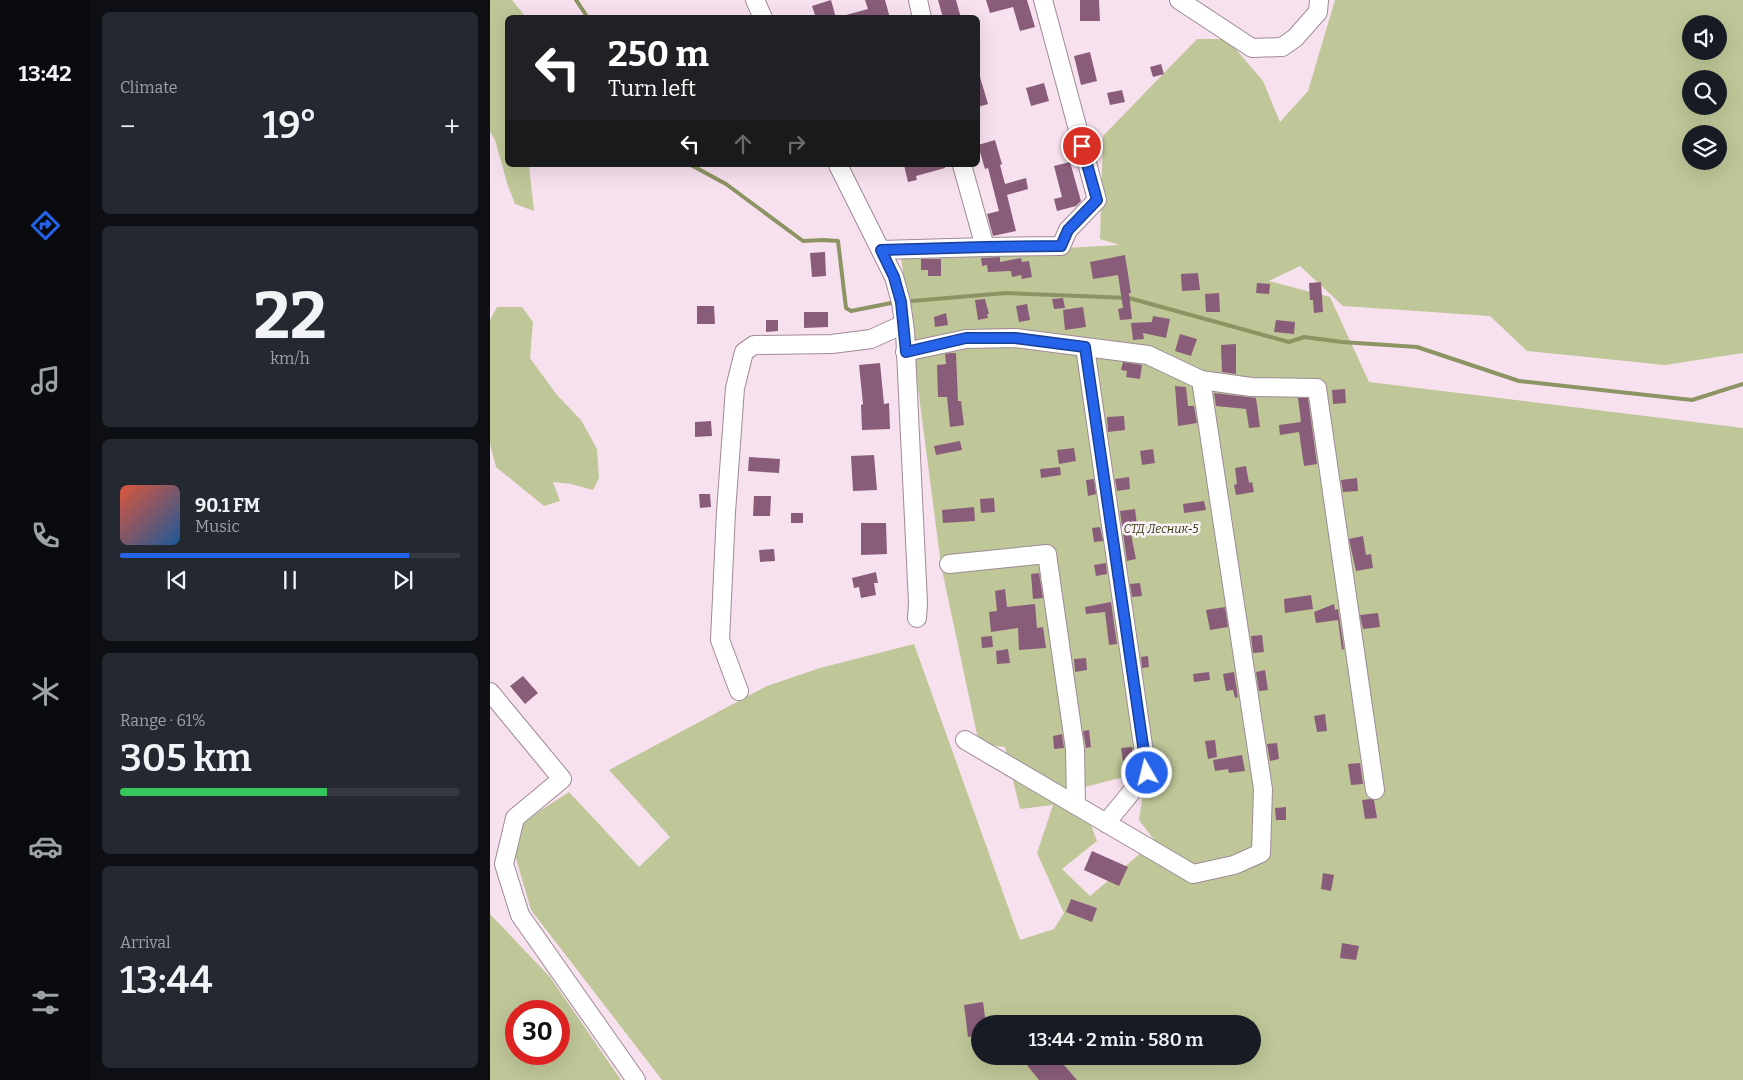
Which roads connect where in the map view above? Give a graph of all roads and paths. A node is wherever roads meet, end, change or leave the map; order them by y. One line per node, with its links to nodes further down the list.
1 (755, 0): 6 (street)
2 (918, 0): 7 (street)
3 (1043, 0): 10 (street)
4 (1179, 0): 5 (street)
5 (1319, 0)
6 (762, 15)
7 (921, 15)
8 (839, 167): 11 (street)
9 (963, 167): 10 (street)
10 (985, 247): 11 (street)
11 (881, 250): 12 (street)
12 (904, 324): 14 (street); 18 (street)
13 (1085, 347): 14 (street); 15 (street); 23 (street)
14 (906, 352): 17 (street)
15 (1201, 380): 21 (street); 23 (street)
16 (949, 564): 22 (street)
17 (917, 618)
18 (739, 691)
19 (490, 692): 24 (street)
20 (965, 740): 22 (street)
21 (1375, 790)
22 (1076, 805): 23 (street)
23 (1106, 823)
24 (636, 1080)

